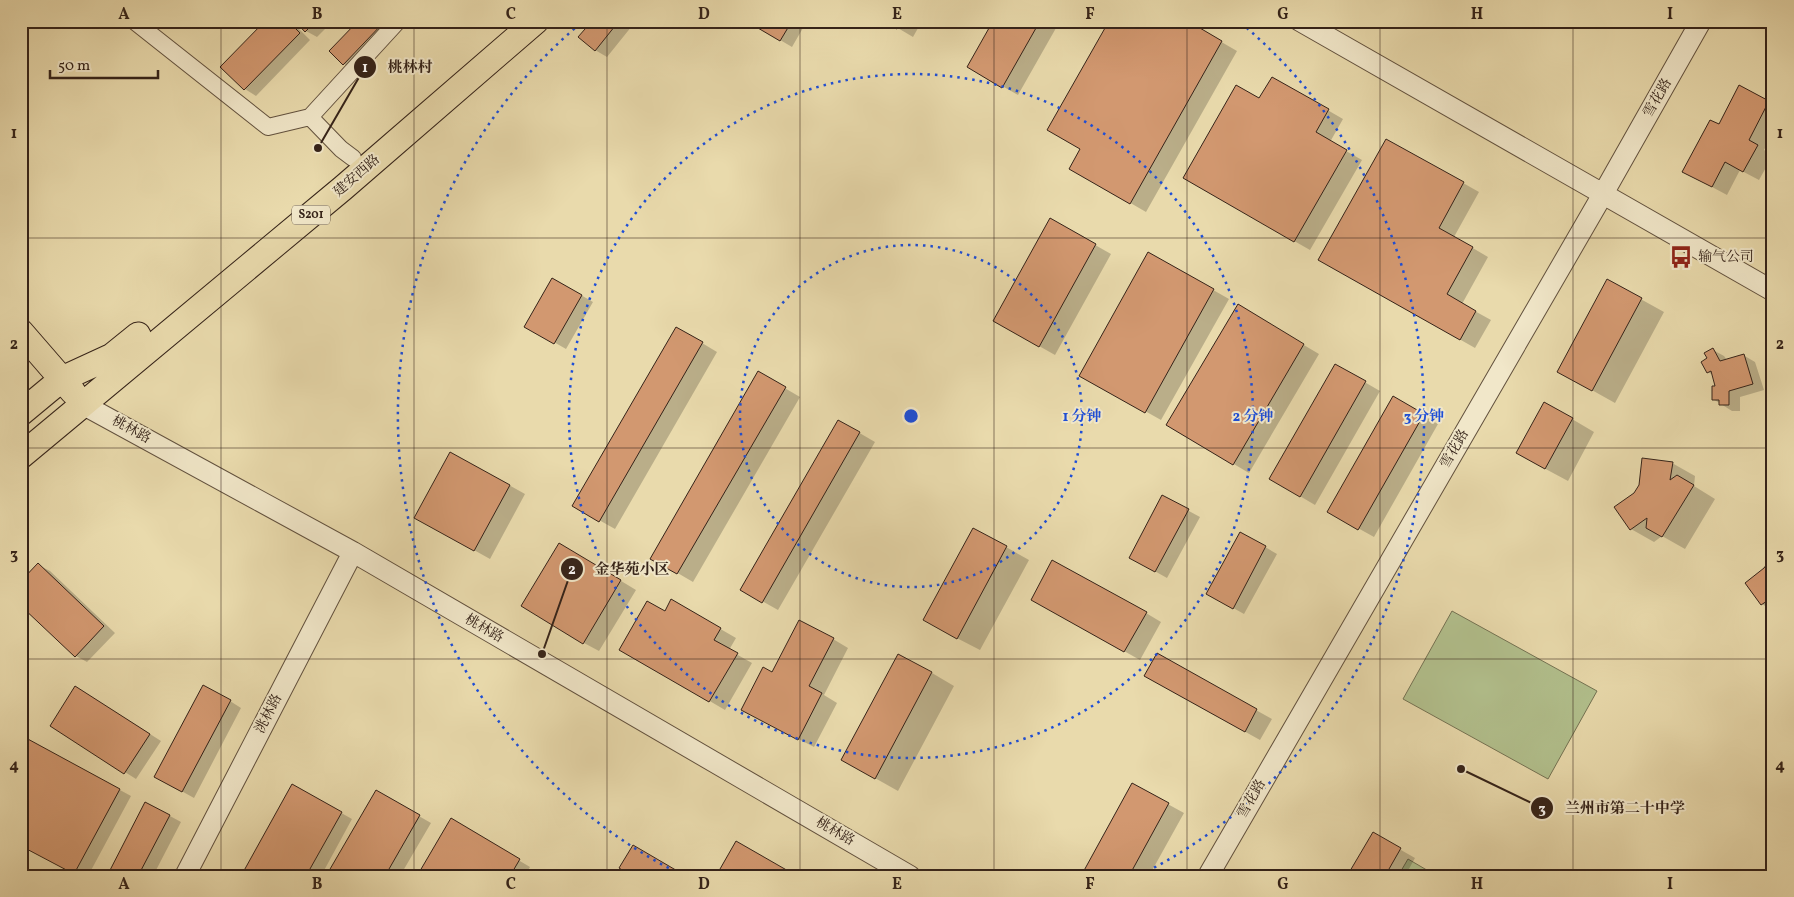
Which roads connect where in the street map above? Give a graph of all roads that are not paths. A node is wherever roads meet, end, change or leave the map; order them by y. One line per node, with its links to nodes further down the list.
1 (134, 21): 7 (street)
2 (398, 21): 7 (street)
3 (511, 21): 8 (main road, 建安西路 / S201)
4 (536, 21): 14 (main road, 建安西路 / S201)
5 (1300, 21): 9 (street)
6 (1701, 21): 9 (street, 雪花路)
7 (310, 117): 8 (street)
8 (353, 158): 13 (main road, 建安西路 / S201)
9 (1603, 194): 10 (street); 20 (street, 雪花路)
10 (1773, 291)
11 (21, 312): 13 (main road)
12 (21, 332): 13 (main road)
13 (62, 379): 14 (main road, 桃林路); 15 (main road, S201)
14 (82, 404): 16 (main road, S201); 17 (street, 桃林路)
15 (21, 413)
16 (21, 456)
17 (353, 552): 18 (street, 洮林路); 19 (street, 桃林路)
18 (185, 876)
19 (910, 876)
20 (1208, 876)

